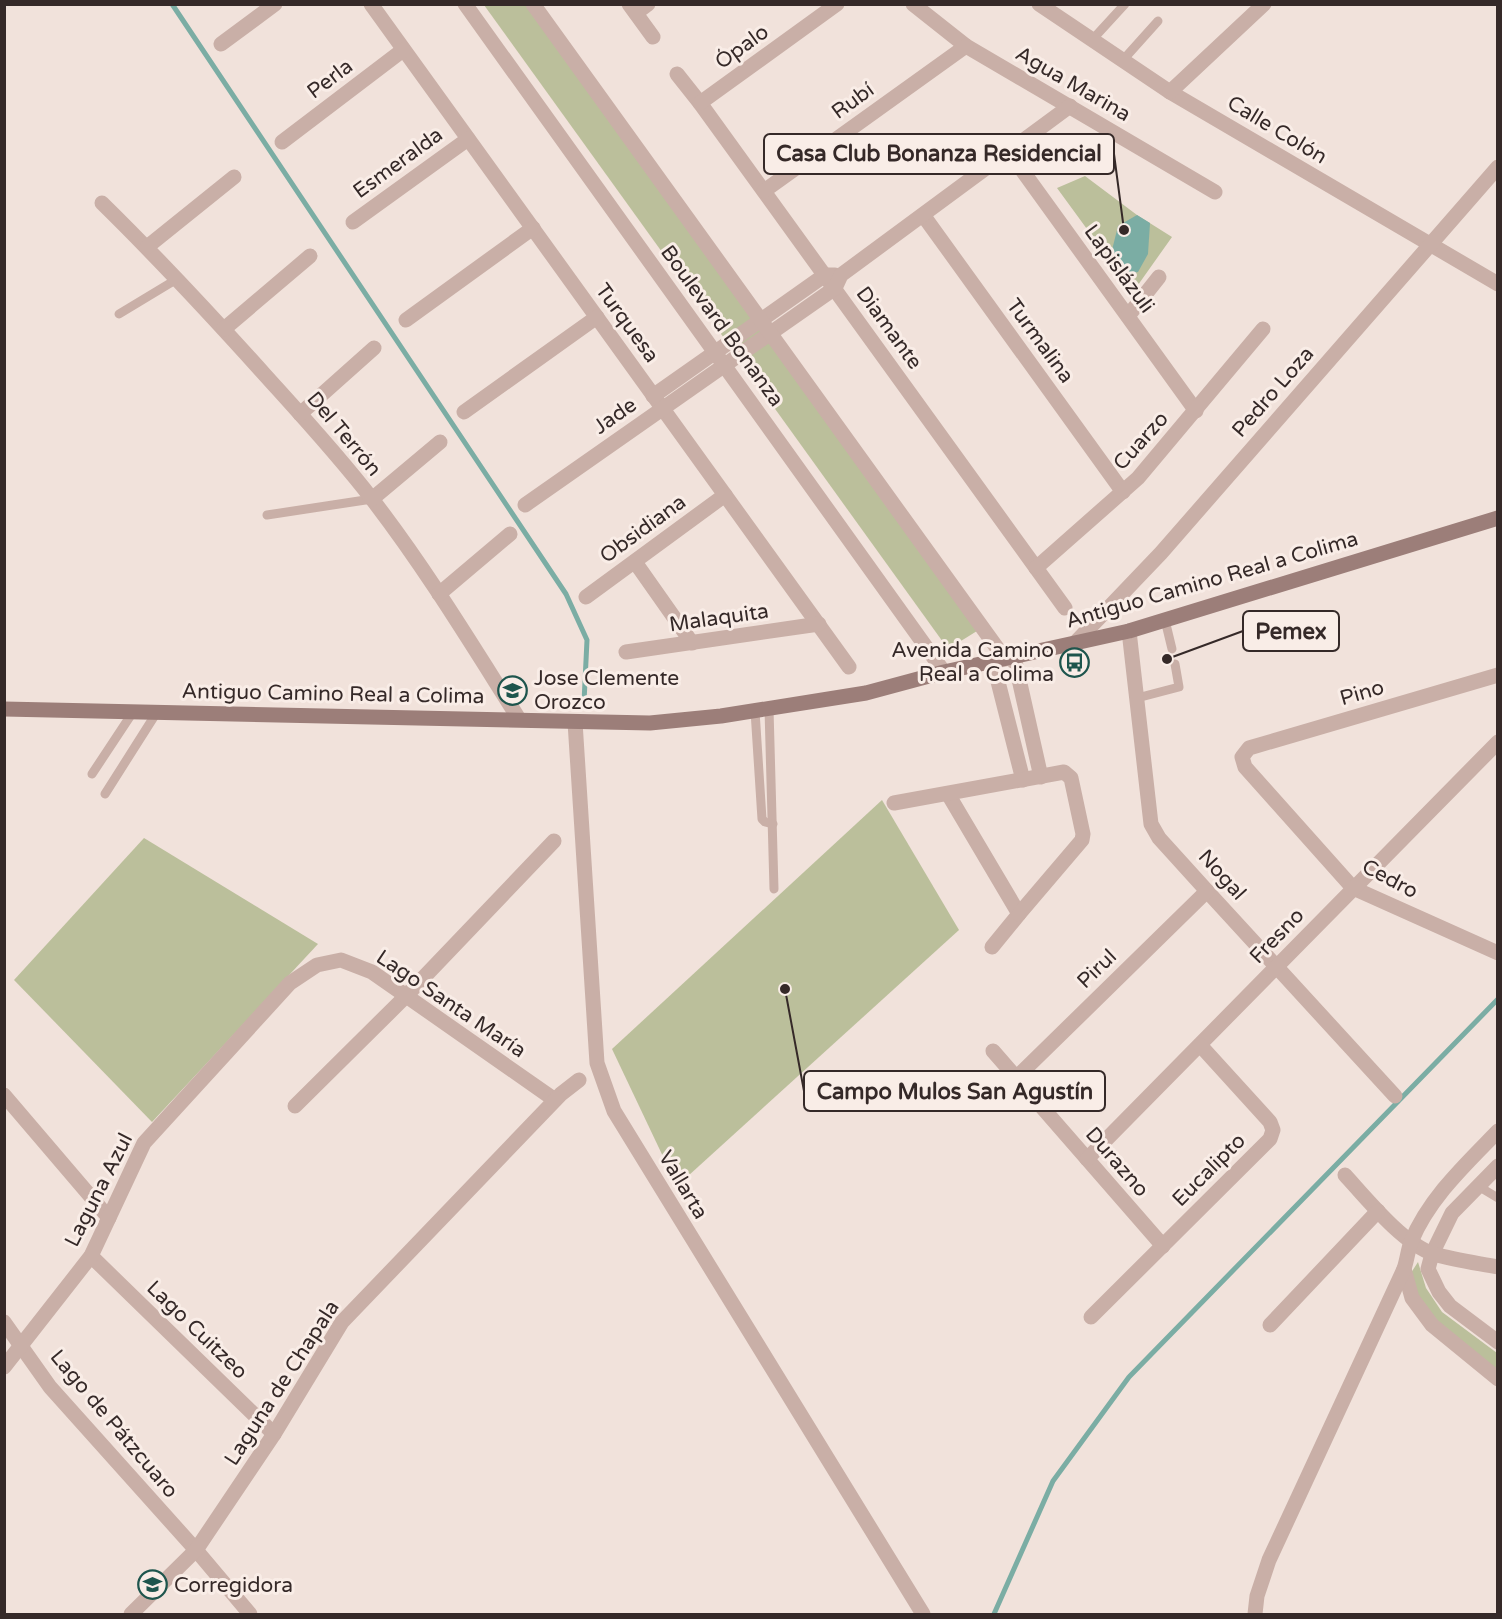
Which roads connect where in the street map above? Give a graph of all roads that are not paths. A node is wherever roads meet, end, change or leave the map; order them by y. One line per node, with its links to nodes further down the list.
1 (274, 4): 14 (street)
2 (371, 4): 16 (street, Turquesa)
3 (465, 4): 48 (street, Boulevard Bonanza)
4 (533, 4): 44 (street, Boulevard Bonanza)
5 (837, 4): 20 (street, Ópalo)
6 (913, 4): 15 (street, Agua Marina)
7 (1039, 4): 13 (street, Calle Colón)
8 (1125, 4): 13 (lane)
9 (1264, 4): 19 (street)
10 (638, 7): 12 (street)
11 (1158, 21): 17 (lane)
12 (653, 37)
13 (1092, 40): 17 (street, Calle Colón)
14 (220, 44)
15 (966, 46): 21 (street, Agua Marina); 27 (street, Rubí)
16 (404, 50): 22 (street, Turquesa); 23 (street, Perla)
17 (1123, 60): 19 (street, Calle Colón)
18 (677, 74): 20 (street, Diamante)
19 (1170, 92): 33 (street, Calle Colón)
20 (700, 103): 27 (street, Diamante)
21 (1070, 106): 24 (street, Jade); 28 (street, Agua Marina)
22 (468, 139): 31 (street, Esmeralda); 32 (street, Turquesa)
23 (282, 142)
24 (1009, 152): 30 (street, Jade); 41 (street, Lapislázuli)
25 (1497, 166): 33 (street, Pedro Loza)
26 (234, 177): 34 (street)
27 (764, 191): 38 (street, Diamante)
28 (1215, 192)
29 (102, 203): 34 (street, Del Terrón)
30 (923, 215): 38 (street, Jade); 54 (street, Turmalina)
31 (353, 222)
32 (533, 228): 42 (street, Turquesa); 43 (street)
33 (1430, 245): 39 (street, Calle Colón); 69 (street, Pedro Loza)
34 (147, 247): 37 (street, Del Terrón)
35 (310, 256): 45 (street)
36 (1159, 277): 41 (street)
37 (177, 279): 40 (lane); 45 (street, Del Terrón)
38 (834, 279): 44 (street, Jade); 62 (street, Diamante)
39 (1497, 284)
40 (119, 314)
41 (1128, 316): 50 (street, Lapislázuli)
42 (597, 317): 49 (street, Turquesa); 51 (street)
43 (406, 320)
44 (766, 326): 48 (street, Jade); 73 (street, Boulevard Bonanza)
45 (224, 329): 52 (street, Del Terrón)
46 (1263, 329): 50 (street, Cuarzo)
47 (374, 348): 52 (street)
48 (720, 358): 49 (street, Jade); 76 (street, Boulevard Bonanza)
49 (658, 402): 55 (street, Turquesa); 57 (street, Jade)
50 (1196, 411): 54 (street, Cuarzo)
51 (464, 412)
52 (300, 414): 56 (street, Del Terrón)
53 (440, 442): 56 (street)
54 (1123, 492): 62 (street, Cuarzo)
55 (725, 495): 61 (street, Obsidiana); 67 (street, Turquesa)
56 (372, 499): 58 (lane); 63 (street, Del Terrón)
57 (525, 505)
58 (267, 514)
59 (1497, 518): 66 (main road, Antiguo Camino Real a Colima)
60 (510, 534): 63 (street)
61 (634, 562): 64 (street, Obsidiana); 70 (street)
62 (1036, 568): 65 (street, Diamante)
63 (439, 594): 83 (street, Del Terrón)
64 (586, 597)
65 (1065, 608)
66 (1165, 620): 68 (main road, Antiguo Camino Real a Colima); 71 (lane)
67 (819, 624): 70 (street, Malaquita); 75 (street, Turquesa)
68 (1129, 631): 69 (main road, Antiguo Camino Real a Colima); 78 (street, Nogal)
69 (1076, 642): 73 (main road, Antiguo Camino Real a Colima)
70 (692, 643): 72 (street, Malaquita)
71 (1172, 649)
72 (626, 652)
73 (1004, 659): 76 (main road, Antiguo Camino Real a Colima); 88 (street); 89 (street)
74 (1175, 664): 78 (lane)
75 (849, 667)
76 (944, 672): 80 (main road, Antiguo Camino Real a Colima)
77 (1497, 675): 86 (street, Pino)
78 (1137, 698): 99 (street, Nogal)
79 (4, 709): 81 (main road, Antiguo Camino Real a Colima)
80 (762, 710): 84 (main road, Antiguo Camino Real a Colima); 90 (lane); 91 (lane)
81 (133, 712): 82 (main road, Antiguo Camino Real a Colima); 87 (lane)
82 (157, 712): 83 (main road, Antiguo Camino Real a Colima); 92 (lane)
83 (519, 719): 84 (main road, Antiguo Camino Real a Colima)
84 (575, 722): 139 (street, Vallarta)
85 (1497, 742): 97 (street, Fresno)
86 (1242, 757): 97 (street, Cedro)
87 (92, 774)
88 (1041, 777): 89 (street); 100 (street)
89 (1023, 780): 93 (street)
90 (759, 781): 91 (lane); 95 (lane)
91 (772, 782): 95 (lane)
92 (105, 794)
93 (948, 794): 94 (street); 100 (street)
94 (894, 803)
95 (773, 824): 98 (lane)
96 (554, 841): 105 (street)
97 (1353, 888): 102 (street, Cedro); 104 (street, Fresno)
98 (774, 889)
99 (1207, 891): 104 (street, Nogal); 108 (street, Pirul)
100 (1019, 914): 101 (street)
101 (992, 946)
102 (1497, 953)
103 (317, 965): 105 (street, Lago Santa María); 121 (street, Laguna Azul)
104 (1277, 966): 106 (street, Fresno); 111 (street, Nogal)
105 (405, 997): 112 (street, Lago Santa María); 113 (street)
106 (1200, 1045): 115 (street, Fresno); 123 (street, Eucalipto)
107 (993, 1051): 108 (street, Durazno)
108 (1016, 1078): 115 (street, Durazno)
109 (579, 1080): 112 (street, Laguna de Chapala)
110 (4, 1095): 121 (street)
111 (1395, 1096)
112 (555, 1100): 135 (street, Laguna de Chapala)
113 (295, 1106)
114 (1497, 1131): 122 (street)
115 (1087, 1159): 123 (street, Durazno)
116 (1497, 1166): 118 (street)
117 (1345, 1175): 120 (street)
118 (1478, 1186): 119 (lane); 124 (street)
119 (1497, 1198)
120 (1378, 1210): 122 (street); 130 (street)
121 (109, 1218): 125 (street, Laguna Azul)
122 (1411, 1242): 124 (street); 127 (street)
123 (1163, 1246): 128 (street, Eucalipto)
124 (1432, 1254): 126 (street); 131 (street)
125 (91, 1256): 132 (street, Laguna Azul); 135 (street, Lago Cuitzeo)
126 (1497, 1267)
127 (1404, 1269): 134 (street); 140 (street)
128 (1091, 1317)
129 (4, 1322): 132 (street, Lago de Pátzcuaro)
130 (1270, 1325)
131 (1497, 1342)
132 (23, 1346): 133 (street, Laguna Azul); 136 (street, Lago de Pátzcuaro)
133 (4, 1368)
134 (1497, 1379)
135 (274, 1434): 136 (street, Laguna de Chapala)
136 (196, 1550): 137 (street, Laguna de Chapala); 138 (street, Lago de Pátzcuaro)
137 (131, 1614)
138 (250, 1614)
139 (923, 1614)
140 (1255, 1614)

